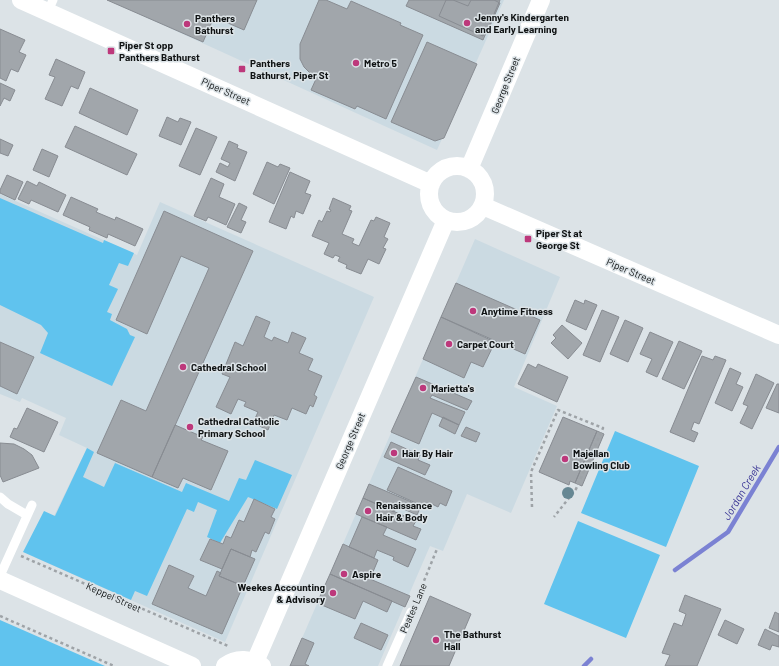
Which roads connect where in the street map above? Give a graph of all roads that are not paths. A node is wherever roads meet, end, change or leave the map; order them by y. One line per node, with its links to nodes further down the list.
1 (21, 0): 3 (street, Piper Street)
2 (540, 0): 4 (street, George Street)
3 (50, 6): 5 (street, Piper Street)
4 (469, 169): 5 (street); 6 (street)
5 (431, 184): 7 (street)
6 (482, 206): 7 (street); 8 (street, Piper Street)
7 (446, 220): 15 (street, George Street)
8 (779, 335)
9 (0, 497): 11 (lane)
10 (32, 505): 11 (lane)
11 (27, 516): 12 (lane)
12 (0, 576)
13 (0, 580): 16 (street)
14 (411, 612): 18 (lane, Peates Lane)
15 (259, 664): 17 (street)
16 (192, 666)
17 (226, 666)
18 (387, 666)

